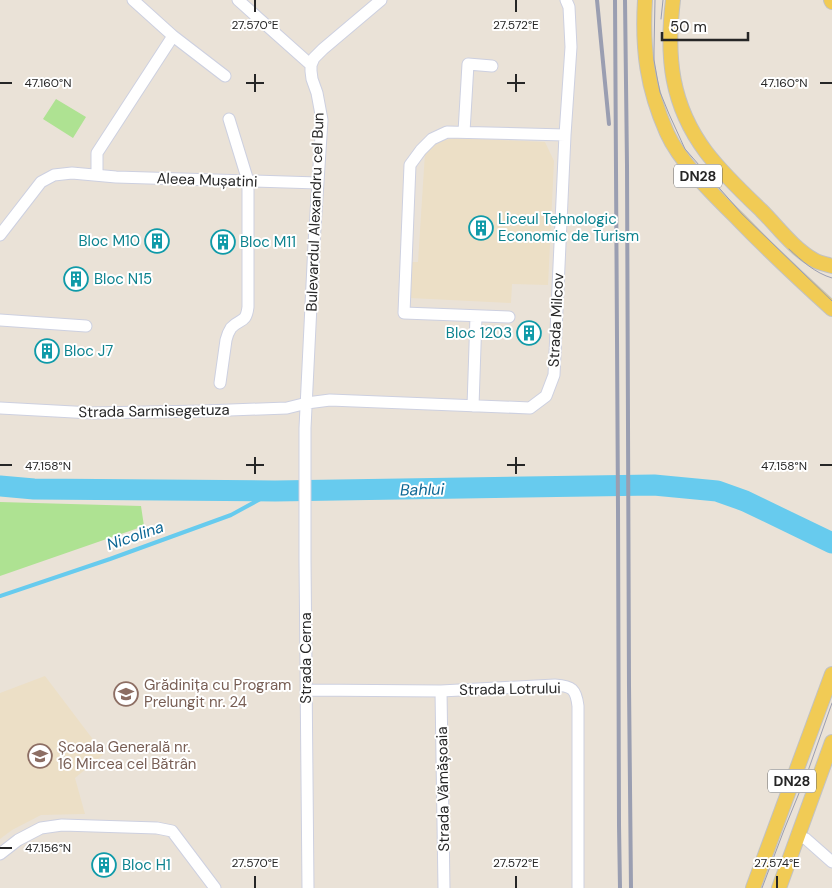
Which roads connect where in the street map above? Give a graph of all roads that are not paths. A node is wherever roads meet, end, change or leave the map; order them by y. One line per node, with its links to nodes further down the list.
1 (133, 0): 7 (street)
2 (238, 0): 8 (street)
3 (381, 0): 8 (street)
4 (566, 0): 13 (street, Strada Milcov)
5 (645, 0): 19 (main road, DN28)
6 (673, 0): 18 (main road, DN28)
7 (173, 36): 10 (street); 14 (street)
8 (311, 65): 16 (street, Bulevardul Alexandru cel Bun)
9 (492, 66): 12 (street)
10 (225, 76)
11 (229, 119): 15 (street)
12 (464, 132): 13 (street); 20 (street)
13 (565, 135): 26 (street, Strada Milcov)
14 (97, 175): 15 (street, Aleea Mușatini); 17 (street, Aleea Mușatini)
15 (248, 181): 16 (street, Aleea Mușatini); 24 (street)
16 (318, 184): 25 (street, Bulevardul Alexandru cel Bun)
17 (0, 235)
18 (832, 266)
19 (832, 309)
20 (476, 316): 21 (street); 26 (street)
21 (509, 317)
22 (0, 320): 23 (street)
23 (86, 326)
24 (220, 382)
25 (307, 403): 26 (street, Strada Milcov); 27 (street, Strada Sarmisegetuza); 28 (street, Bulevardul Alexandru cel Bun)
26 (473, 406)
27 (0, 408)
28 (305, 428): 30 (street, Strada Cerna)
29 (832, 674): 40 (main road, DN28)
30 (306, 690): 31 (street, Strada Lotrului); 37 (street, Strada Cerna)
31 (441, 691): 38 (street, Strada Vămășoaia); 39 (street, Strada Lotrului)
32 (832, 742): 33 (main road, DN28)
33 (797, 836): 35 (street); 41 (main road, DN28)
34 (0, 854): 36 (street)
35 (832, 862)
36 (214, 888)
37 (308, 888)
38 (444, 888)
39 (578, 888)
40 (753, 888)
41 (779, 888)

